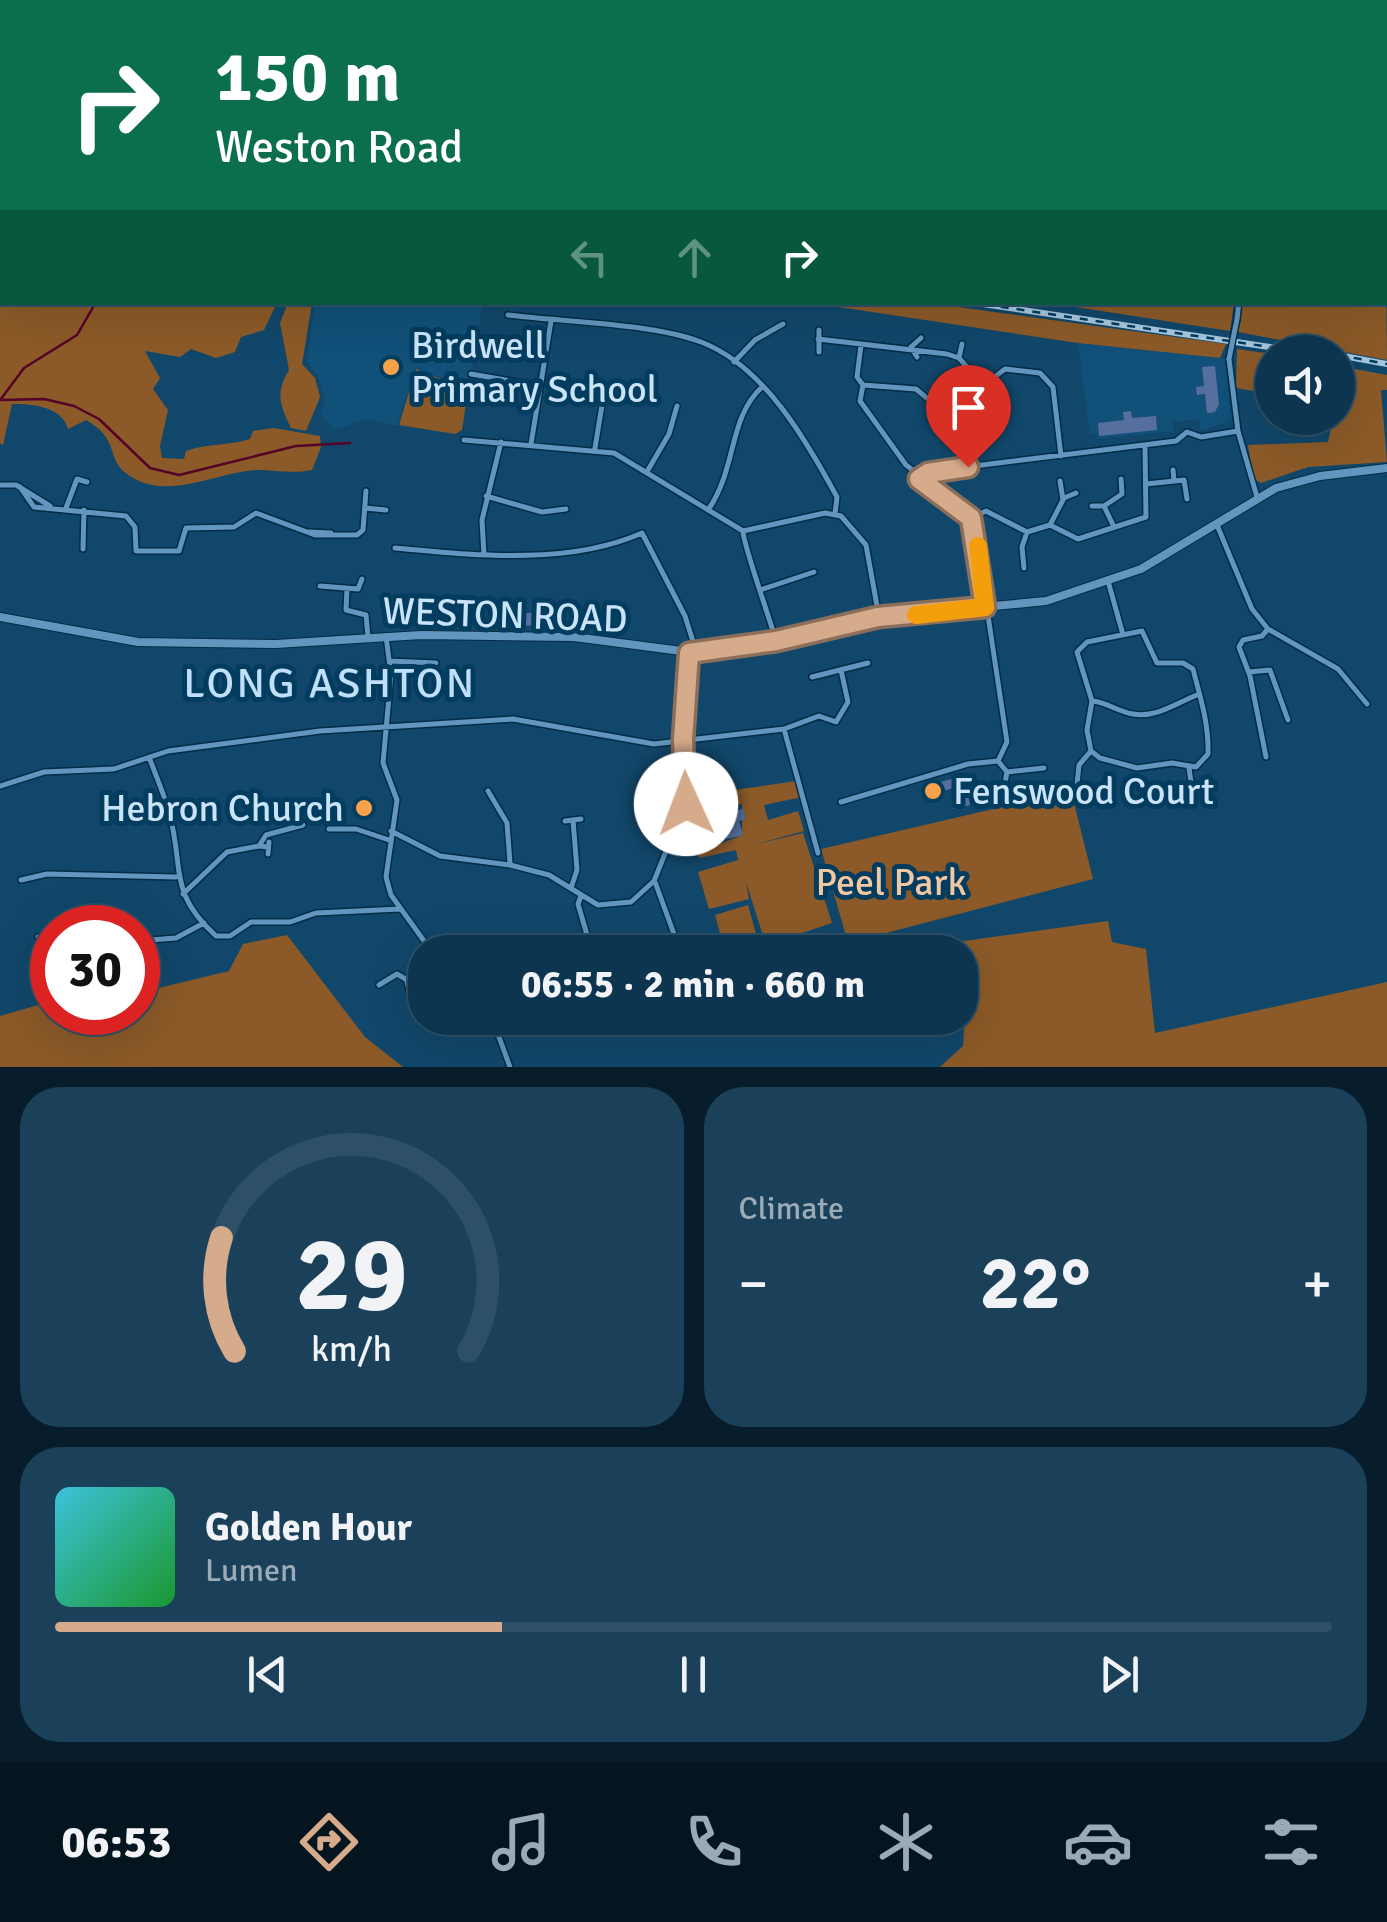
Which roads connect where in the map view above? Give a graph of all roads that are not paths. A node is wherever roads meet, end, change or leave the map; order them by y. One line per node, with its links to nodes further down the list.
1 (1239, 305): 22 (street, bridge)
2 (508, 316): 3 (street)
3 (551, 321): 14 (street); 17 (street)
4 (784, 324): 14 (street)
5 (819, 330): 7 (street)
6 (921, 338): 10 (street)
7 (818, 339): 9 (street); 11 (street)
8 (962, 344): 13 (street)
9 (862, 345): 10 (street); 16 (street)
10 (911, 347): 12 (street); 13 (street)
11 (819, 352)
12 (917, 357)
13 (959, 358): 19 (street)
14 (734, 362): 20 (street)
15 (470, 374): 17 (street)
16 (863, 385): 19 (street); 34 (street)
17 (540, 386): 25 (street)
18 (605, 386): 27 (street)
19 (984, 386): 28 (street)
20 (762, 387): 54 (street); 55 (street)
21 (677, 406): 31 (street)
22 (1238, 431): 26 (street); 44 (street)
23 (464, 440): 24 (street)
24 (500, 442): 25 (street); 43 (street)
25 (531, 444): 27 (street)
26 (1145, 446): 28 (street); 39 (street)
27 (595, 449): 31 (street)
28 (1061, 456): 34 (street)
29 (1387, 468): 44 (street, WESTON ROAD)
30 (74, 469): 33 (street)
31 (648, 470): 54 (street)
32 (1173, 470): 36 (street)
33 (77, 479): 37 (street); 49 (street)
34 (919, 479): 56 (street)
35 (1121, 479): 48 (street)
36 (1174, 481): 39 (street); 45 (street)
37 (87, 482)
38 (1060, 482): 46 (street)
39 (1146, 484): 59 (street)
40 (0, 485): 49 (street)
41 (366, 491): 50 (street)
42 (1076, 493): 46 (street)
43 (486, 496): 51 (street); 64 (street)
44 (1258, 497): 58 (street, WESTON ROAD)
45 (1187, 498)
46 (1063, 500): 57 (street)
47 (1092, 506): 48 (street)
48 (1104, 506): 59 (street)
49 (66, 508): 52 (street)
50 (365, 508): 52 (street); 53 (street)
51 (566, 509)
52 (84, 510): 63 (street)
53 (386, 510)
54 (708, 510): 60 (street)
55 (835, 514): 60 (street); 74 (street)
56 (971, 518): 61 (street); 72 (street)
57 (1050, 525): 59 (street); 61 (street)
58 (1216, 525): 68 (street, WESTON ROAD); 75 (street)
59 (1114, 528)
60 (744, 531): 71 (street)
61 (1027, 532): 65 (street)
62 (394, 548): 64 (street)
63 (83, 549)
64 (484, 555): 82 (street)
65 (1024, 568)
66 (814, 572): 71 (street)
67 (362, 579): 70 (street)
68 (1108, 581): 72 (street, WESTON ROAD); 76 (street)
69 (320, 586): 70 (street)
70 (347, 589): 78 (street)
71 (762, 589): 80 (street)
72 (985, 607): 74 (street, WESTON ROAD); 99 (street)
73 (5, 617): 78 (street, WESTON ROAD)
74 (879, 617): 80 (street, WESTON ROAD)
75 (1268, 628): 87 (street); 91 (street)
76 (1122, 632): 81 (street); 89 (street)
77 (386, 636): 78 (street, WESTON ROAD); 82 (street, WESTON ROAD); 83 (street)
78 (368, 637)
79 (1073, 639): 81 (street)
80 (776, 641): 82 (street, WESTON ROAD)
81 (1081, 645): 90 (street)
82 (693, 653): 95 (street)
83 (389, 661): 84 (street); 93 (street)
84 (436, 663)
85 (868, 664): 86 (street)
86 (841, 670): 88 (street); 94 (street)
87 (1249, 672): 92 (street); 98 (street)
88 (812, 678)
89 (1197, 695): 90 (street); 101 (street)
90 (1092, 701): 96 (street)
91 (1367, 704)
92 (1288, 720)
93 (384, 728): 95 (street); 97 (street); 114 (street)
94 (784, 730): 95 (street); 118 (street)
95 (683, 740): 122 (street)
96 (1092, 752): 101 (street); 106 (street)
97 (150, 756): 107 (street); 120 (street)
98 (1266, 757)
99 (998, 761): 103 (street); 110 (street)
100 (1044, 768): 102 (street)
101 (1189, 768): 109 (street)
102 (1036, 769): 103 (street); 104 (street)
103 (1008, 772): 105 (street)
104 (1037, 778)
105 (1005, 783)
106 (1077, 784)
107 (0, 786)
108 (488, 792): 119 (street)
109 (1193, 796)
110 (841, 802)
111 (565, 820): 123 (street)
112 (303, 825): 116 (street)
113 (329, 829): 115 (street)
114 (391, 831): 115 (street); 119 (street)
115 (390, 840): 126 (street)
116 (259, 846): 117 (street); 124 (street)
117 (268, 848)
118 (818, 853)
119 (510, 864): 123 (street)
120 (176, 878): 121 (street); 124 (street)
121 (21, 880)
122 (654, 881): 125 (street); 130 (street)
123 (571, 888): 125 (street)
124 (183, 894): 127 (street)
125 (581, 896): 129 (street)
126 (400, 909): 127 (street); 128 (street)
127 (204, 922): 131 (street)
128 (418, 935)
129 (587, 935)
130 (675, 935)
131 (160, 939)
132 (388, 979): 133 (street); 134 (street); 135 (street)
133 (407, 981): 136 (street)
134 (379, 985)
135 (393, 986)
136 (408, 986)
137 (498, 1035): 138 (street)
138 (510, 1067)

